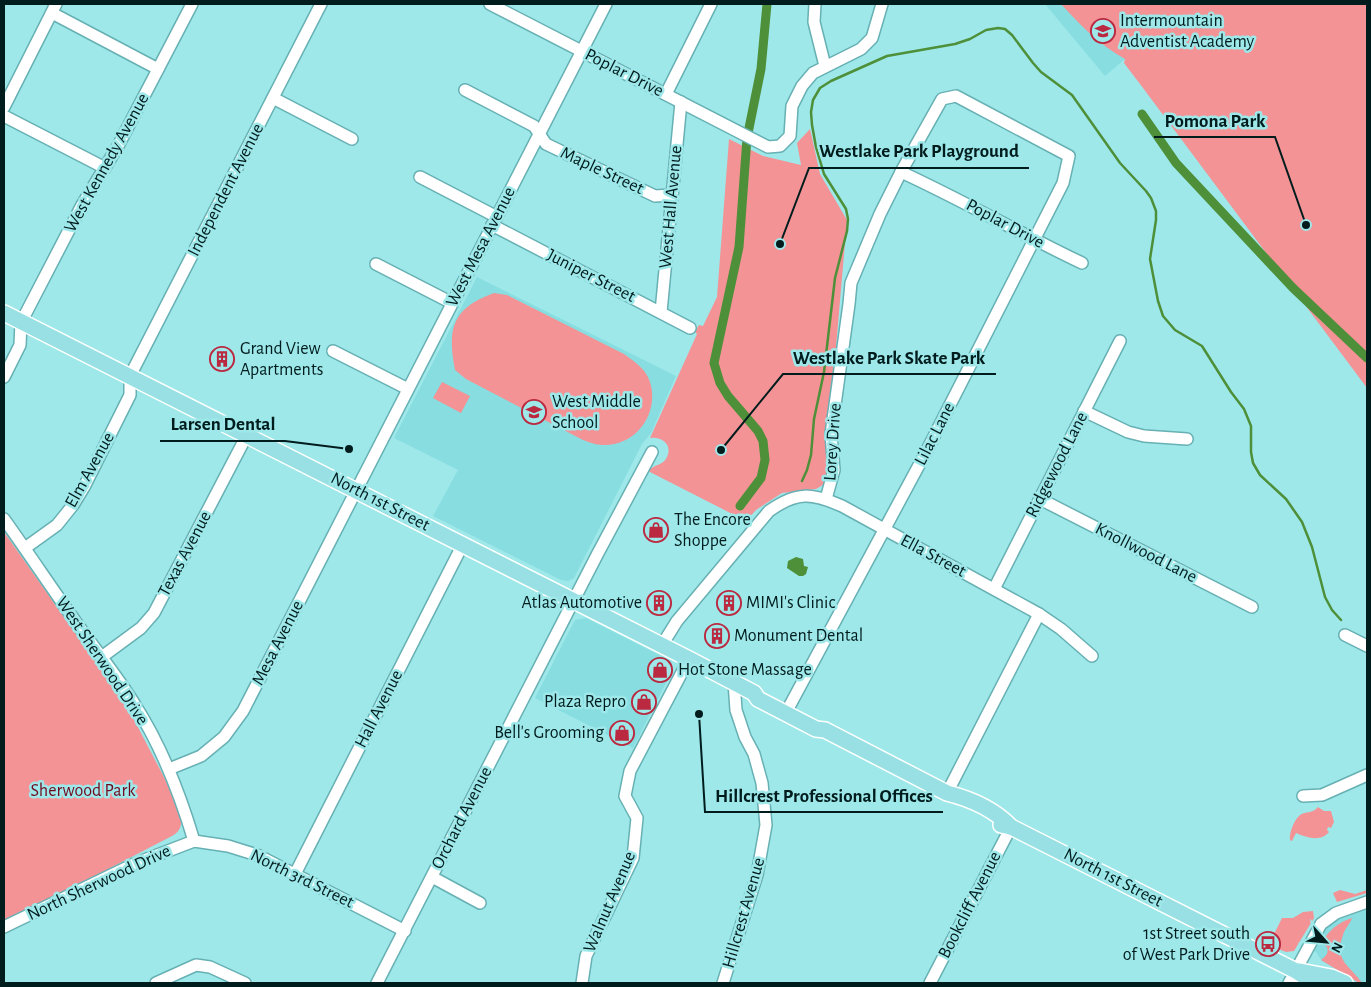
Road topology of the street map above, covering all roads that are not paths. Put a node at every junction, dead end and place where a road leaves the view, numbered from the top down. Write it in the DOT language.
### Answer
graph roads {
  1 [pos="192,4"];
  2 [pos="321,4"];
  3 [pos="490,4"];
  4 [pos="606,4"];
  5 [pos="710,4"];
  6 [pos="815,4"];
  7 [pos="882,4"];
  8 [pos="54,8"];
  9 [pos="582,51"];
  10 [pos="825,66"];
  11 [pos="158,69"];
  12 [pos="465,90"];
  13 [pos="666,94"];
  14 [pos="273,98"];
  15 [pos="681,102"];
  16 [pos="4,107"];
  17 [pos="4,116"];
  18 [pos="540,134"];
  19 [pos="352,140"];
  20 [pos="1069,156"];
  21 [pos="105,168"];
  22 [pos="901,172"];
  23 [pos="420,177"];
  24 [pos="672,196"];
  25 [pos="494,221"];
  26 [pos="1034,240"];
  27 [pos="1082,263"];
  28 [pos="376,264"];
  29 [pos="452,304"];
  30 [pos="661,312"];
  31 [pos="4,313"];
  32 [pos="21,322"];
  33 [pos="690,328"];
  34 [pos="1120,341"];
  35 [pos="332,351"];
  36 [pos="130,376"];
  37 [pos="4,377"];
  38 [pos="408,389"];
  39 [pos="1084,411"];
  40 [pos="247,435"];
  41 [pos="1187,439"];
  42 [pos="652,452"];
  43 [pos="356,490"];
  44 [pos="1040,499"];
  45 [pos="826,500"];
  46 [pos="4,519"];
  47 [pos="884,530"];
  48 [pos="463,544"];
  49 [pos="25,548"];
  50 [pos="994,589"];
  51 [pos="574,600"];
  52 [pos="1252,607"];
  53 [pos="1039,614"];
  54 [pos="1346,635"];
  55 [pos="662,645"];
  56 [pos="1367,646"];
  57 [pos="103,656"];
  58 [pos="1092,656"];
  59 [pos="689,659"];
  60 [pos="734,682"];
  61 [pos="754,693"];
  62 [pos="789,707"];
  63 [pos="825,730"];
  64 [pos="169,769"];
  65 [pos="1367,775"];
  66 [pos="947,793"];
  67 [pos="1303,796"];
  68 [pos="1011,827"];
  69 [pos="194,840"];
  70 [pos="295,874"];
  71 [pos="432,877"];
  72 [pos="1367,902"];
  73 [pos="480,903"];
  74 [pos="4,927"];
  75 [pos="405,930"];
  76 [pos="1293,977"];
  77 [pos="240,982"];
  78 [pos="156,983"];
  79 [pos="378,983"];
  80 [pos="582,983"];
  81 [pos="723,983"];
  82 [pos="930,983"];
  83 [pos="1314,983"];
  84 [pos="1345,983"];
  1 -- 11 [label="street, West Kennedy Avenue"];
  2 -- 14 [label="street, Independent Avenue"];
  3 -- 9 [label="street, Poplar Drive"];
  4 -- 9 [label="street, West Mesa Avenue"];
  5 -- 13 [label="street"];
  6 -- 10 [label="street"];
  7 -- 10 [label="street"];
  8 -- 11 [label="street"];
  8 -- 16 [label="street"];
  9 -- 13 [label="street, Poplar Drive"];
  9 -- 18 [label="street, West Mesa Avenue"];
  10 -- 15 [label="street, Poplar Drive"];
  11 -- 21 [label="street, West Kennedy Avenue"];
  12 -- 18 [label="street, Maple Street"];
  13 -- 15 [label="street, Poplar Drive"];
  14 -- 19 [label="street"];
  14 -- 36 [label="street, Independent Avenue"];
  15 -- 24 [label="street, West Hall Avenue"];
  17 -- 21 [label="street"];
  18 -- 24 [label="street, Maple Street"];
  18 -- 25 [label="street, West Mesa Avenue"];
  20 -- 22 [label="street, Lorey Drive"];
  20 -- 26 [label="street, Lilac Lane"];
  21 -- 32 [label="street, West Kennedy Avenue"];
  22 -- 26 [label="street, Poplar Drive"];
  22 -- 45 [label="street, Lorey Drive"];
  23 -- 25 [label="street, Juniper Street"];
  24 -- 30 [label="street, West Hall Avenue"];
  25 -- 29 [label="street, West Mesa Avenue"];
  25 -- 30 [label="street, Juniper Street"];
  26 -- 27 [label="street, Poplar Drive"];
  26 -- 47 [label="street, Lilac Lane"];
  28 -- 29 [label="street"];
  29 -- 38 [label="street, West Mesa Avenue"];
  30 -- 33 [label="street, Juniper Street"];
  31 -- 32 [label="main road, North 1st Street"];
  32 -- 36 [label="main road, North 1st Street"];
  32 -- 37 [label="street"];
  34 -- 39 [label="street, Ridgewood Lane"];
  35 -- 38 [label="street"];
  36 -- 40 [label="main road, North 1st Street"];
  36 -- 49 [label="street, Elm Avenue"];
  38 -- 43 [label="street, West Mesa Avenue"];
  39 -- 41 [label="street"];
  39 -- 44 [label="street, Ridgewood Lane"];
  40 -- 43 [label="main road, North 1st Street"];
  40 -- 57 [label="street, Texas Avenue"];
  42 -- 51 [label="street, Orchard Avenue"];
  43 -- 48 [label="main road, North 1st Street"];
  43 -- 64 [label="street, Mesa Avenue"];
  44 -- 50 [label="street, Ridgewood Lane"];
  44 -- 52 [label="street, Knollwood Lane"];
  45 -- 47 [label="street, Ella Street"];
  45 -- 55 [label="street, Lorey Drive"];
  46 -- 49 [label="street, West Sherwood Drive"];
  47 -- 50 [label="street, Ella Street"];
  47 -- 62 [label="street, Lilac Lane"];
  48 -- 51 [label="main road, North 1st Street"];
  48 -- 70 [label="street, Hall Avenue"];
  49 -- 57 [label="street, West Sherwood Drive"];
  50 -- 53 [label="street, Ella Street"];
  51 -- 55 [label="main road, North 1st Street"];
  51 -- 71 [label="street, Orchard Avenue"];
  53 -- 58 [label="street, Ella Street"];
  53 -- 66 [label="street"];
  54 -- 56 [label="street"];
  55 -- 59 [label="main road, North 1st Street"];
  57 -- 64 [label="street, West Sherwood Drive"];
  59 -- 60 [label="main road, North 1st Street"];
  59 -- 80 [label="street, Walnut Avenue"];
  60 -- 61 [label="main road, North 1st Street"];
  60 -- 81 [label="street, Hillcrest Avenue"];
  61 -- 62 [label="main road, North 1st Street"];
  61 -- 63 [label="main road, North 1st Street"];
  62 -- 63 [label="main road, North 1st Street"];
  63 -- 66 [label="main road, North 1st Street"];
  64 -- 69 [label="street, West Sherwood Drive"];
  65 -- 67 [label="street"];
  66 -- 68 [label="main road, North 1st Street"];
  68 -- 76 [label="main road, North 1st Street"];
  68 -- 82 [label="street, Bookcliff Avenue"];
  69 -- 70 [label="street, North 3rd Street"];
  69 -- 74 [label="street, North Sherwood Drive"];
  70 -- 75 [label="street, North 3rd Street"];
  71 -- 73 [label="street"];
  71 -- 75 [label="street, Orchard Avenue"];
  72 -- 76 [label="street"];
  75 -- 79 [label="street, Orchard Avenue"];
  76 -- 83 [label="main road, North 1st Street"];
  76 -- 84 [label="main road, North 1st Street"];
  77 -- 78 [label="street"];
}
